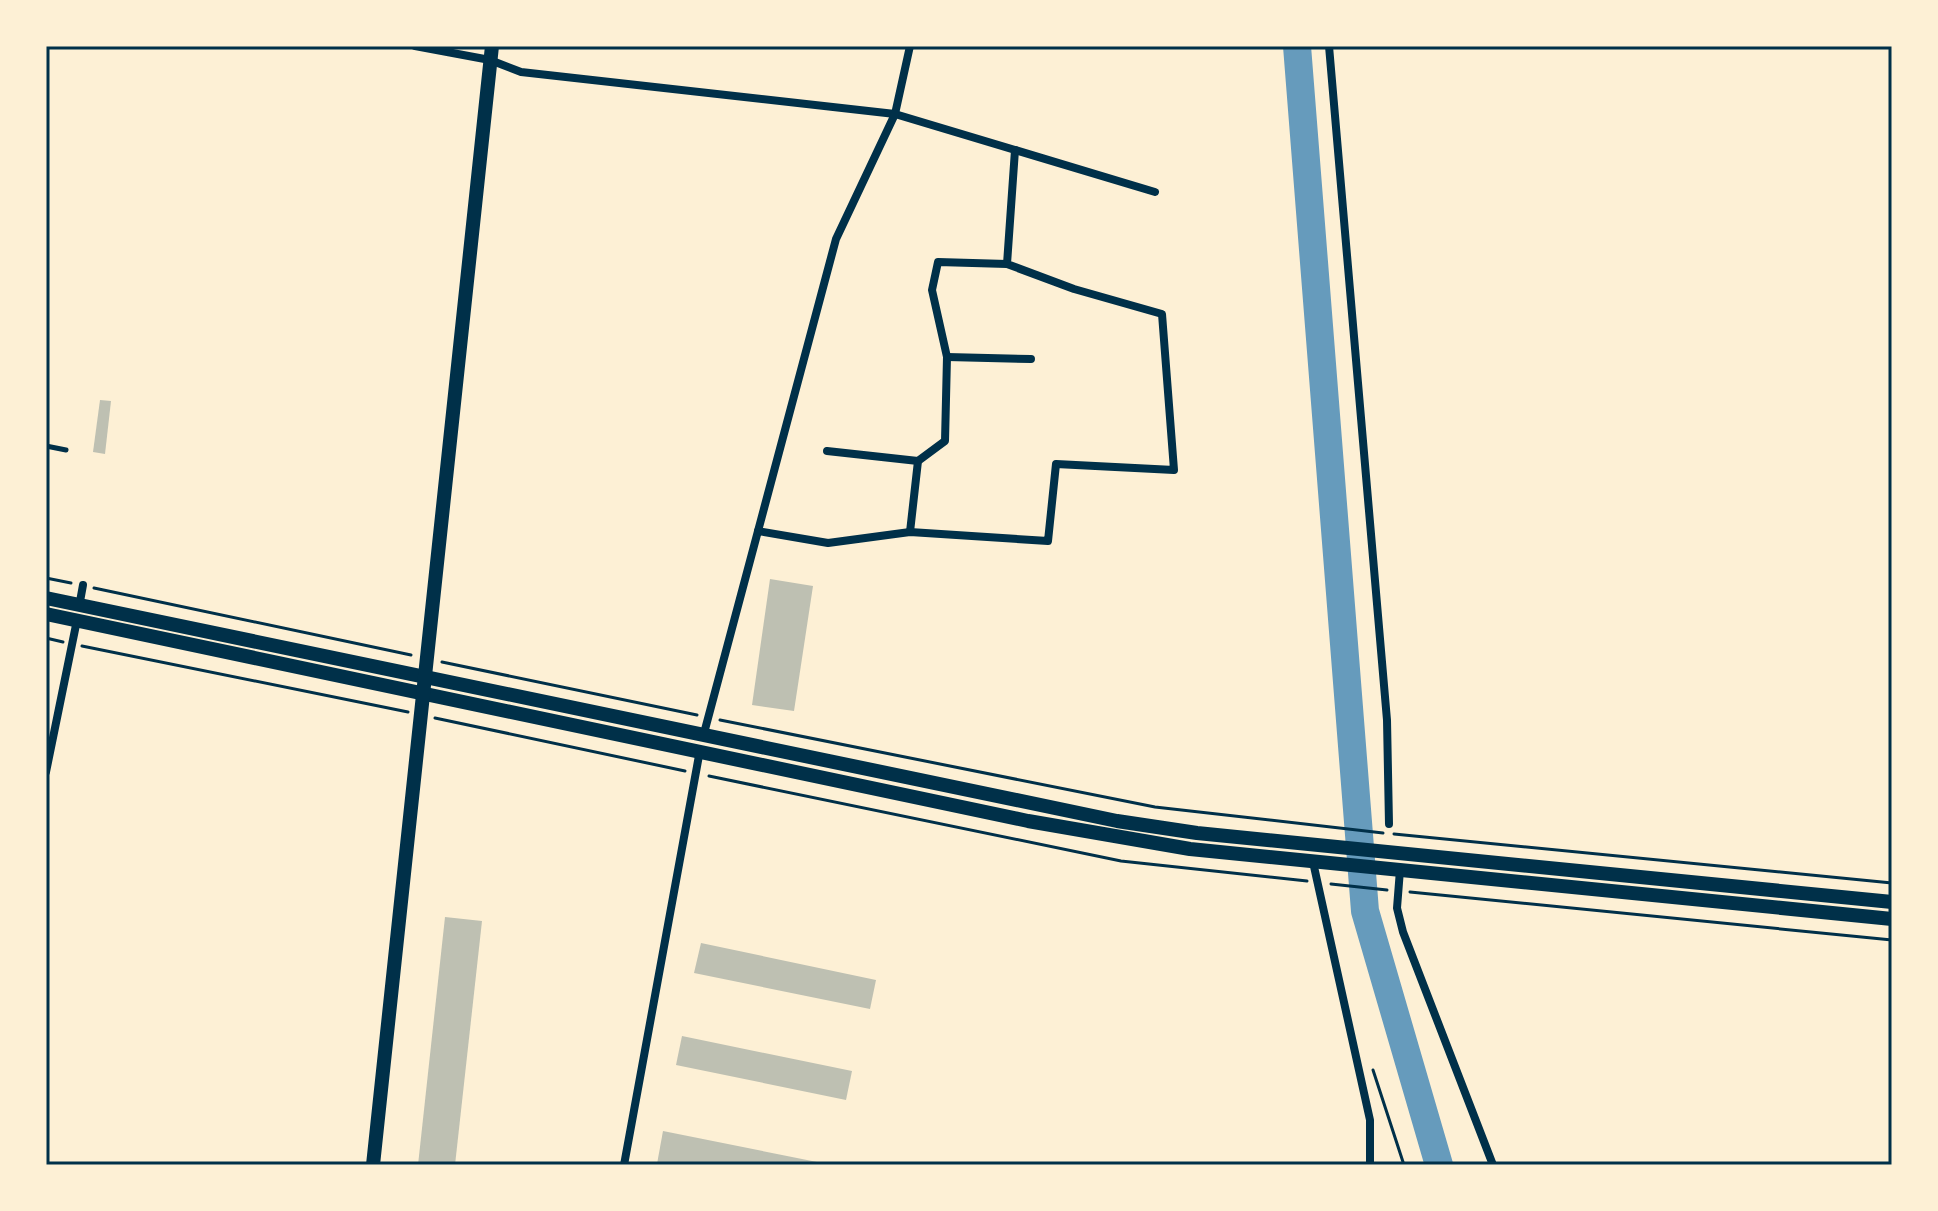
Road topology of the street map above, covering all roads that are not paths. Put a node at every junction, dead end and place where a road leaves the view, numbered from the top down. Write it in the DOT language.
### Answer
graph roads {
  1 [pos="415,46"];
  2 [pos="910,46"];
  3 [pos="1329,46"];
  4 [pos="491,53"];
  5 [pos="895,114"];
  6 [pos="1015,150"];
  7 [pos="1155,192"];
  8 [pos="1007,264"];
  9 [pos="947,357"];
  10 [pos="1031,359"];
  11 [pos="46,446"];
  12 [pos="66,450"];
  13 [pos="827,451"];
  14 [pos="918,461"];
  15 [pos="758,531"];
  16 [pos="910,532"];
  17 [pos="83,585"];
  18 [pos="46,598"];
  19 [pos="78,613"];
  20 [pos="46,614"];
  21 [pos="423,677"];
  22 [pos="422,693"];
  23 [pos="701,744"];
  24 [pos="46,772"];
  25 [pos="1388,829"];
  26 [pos="1313,862"];
  27 [pos="1392,870"];
  28 [pos="1892,902"];
  29 [pos="1892,919"];
  30 [pos="373,1165"];
  31 [pos="624,1165"];
  32 [pos="1370,1165"];
  33 [pos="1493,1165"];
  1 -- 4 [label="street"];
  2 -- 5 [label="street"];
  3 -- 25 [label="street"];
  4 -- 5 [label="street"];
  4 -- 21 [label="main road"];
  5 -- 6 [label="street"];
  5 -- 15 [label="street"];
  6 -- 7 [label="street"];
  6 -- 8 [label="street"];
  8 -- 9 [label="street"];
  8 -- 16 [label="street"];
  9 -- 10 [label="street"];
  9 -- 14 [label="street"];
  11 -- 12 [label="lane"];
  13 -- 14 [label="street"];
  14 -- 16 [label="street"];
  15 -- 16 [label="street"];
  15 -- 23 [label="street"];
  17 -- 19 [label="street"];
  18 -- 19 [label="main road"];
  19 -- 20 [label="main road"];
  19 -- 21 [label="main road"];
  19 -- 22 [label="main road"];
  19 -- 24 [label="street"];
  21 -- 22 [label="main road"];
  21 -- 23 [label="main road"];
  22 -- 23 [label="main road"];
  22 -- 30 [label="main road"];
  23 -- 26 [label="main road"];
  23 -- 28 [label="main road"];
  23 -- 31 [label="street"];
  26 -- 27 [label="main road"];
  26 -- 32 [label="street"];
  27 -- 29 [label="main road"];
  27 -- 33 [label="street"];
}
